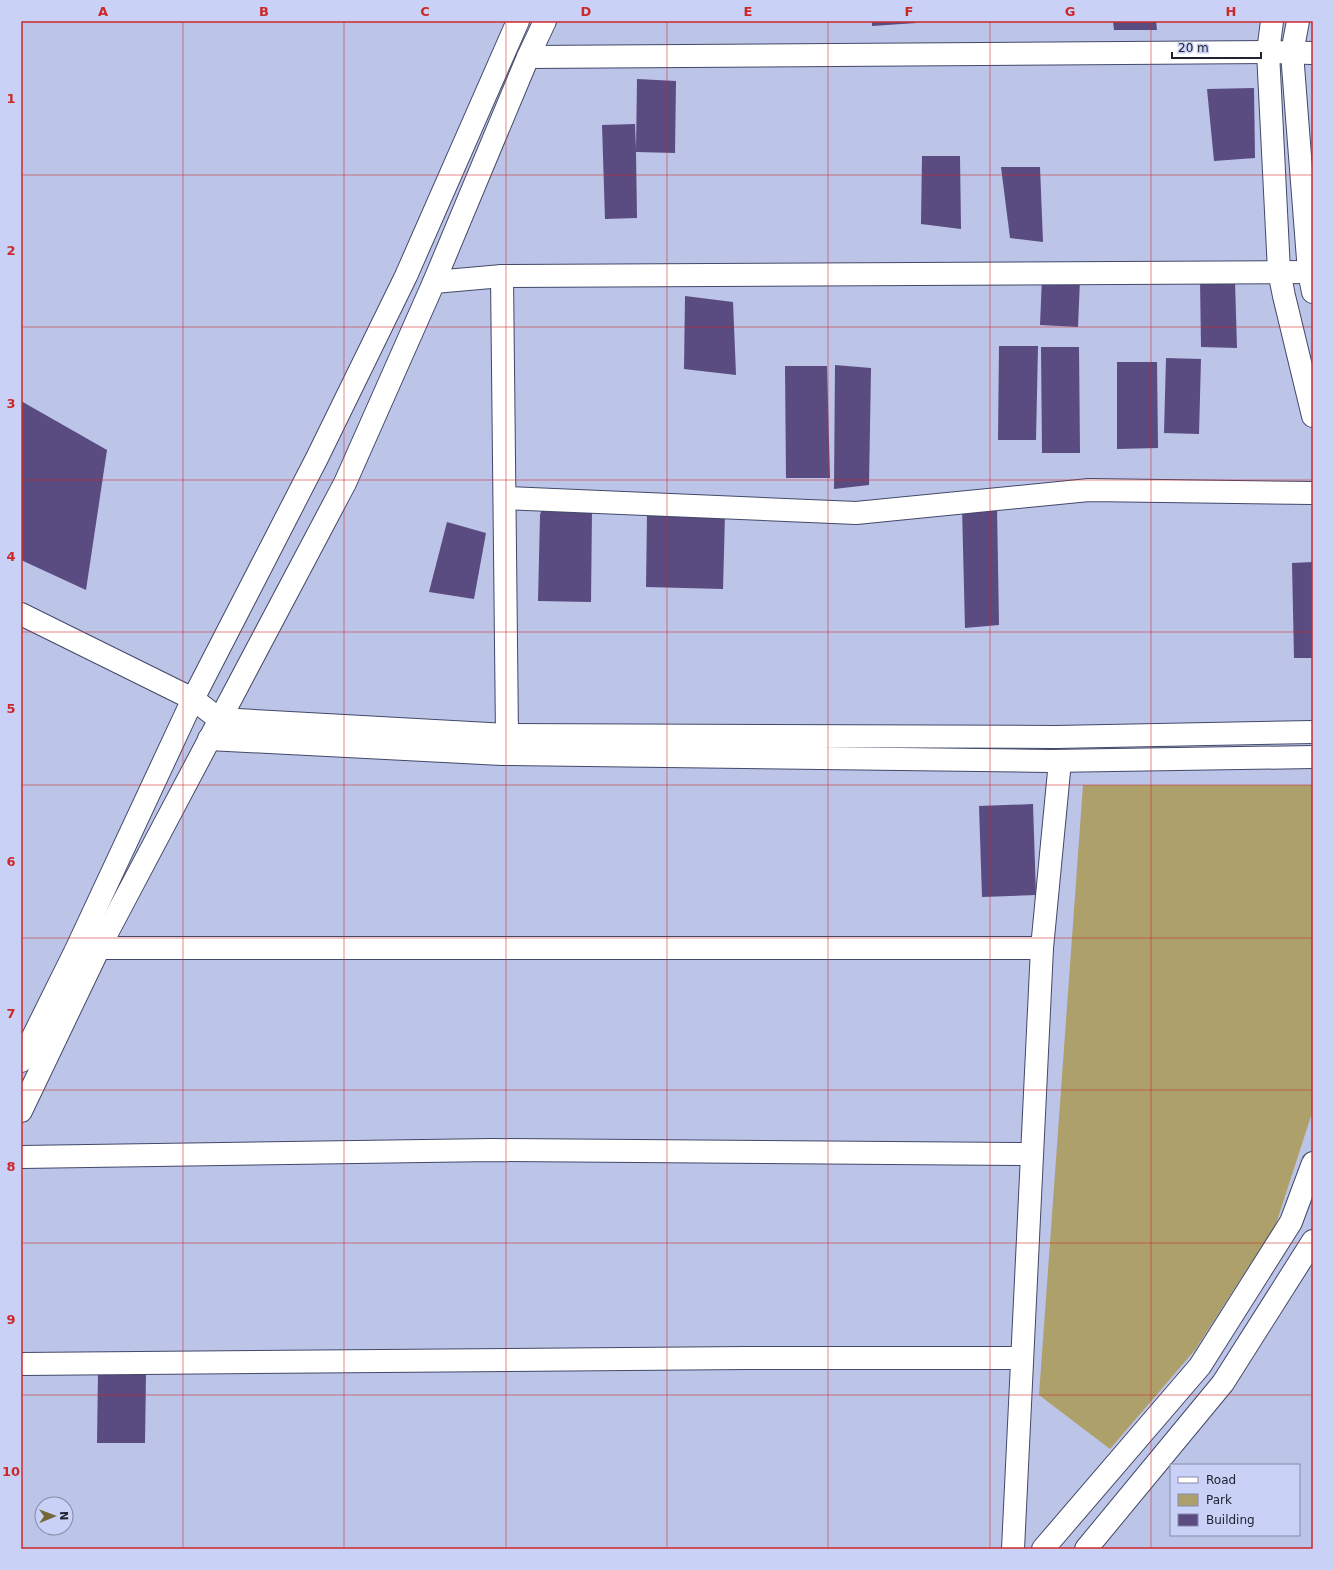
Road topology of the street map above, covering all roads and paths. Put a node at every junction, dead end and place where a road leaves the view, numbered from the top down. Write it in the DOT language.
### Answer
graph roads {
  1 [pos="518,21"];
  2 [pos="545,21"];
  3 [pos="1272,21"];
  4 [pos="1298,21"];
  5 [pos="1268,52"];
  6 [pos="1302,53"];
  7 [pos="528,57"];
  8 [pos="1270,75"];
  9 [pos="1303,75"];
  10 [pos="1279,271"];
  11 [pos="502,276"];
  12 [pos="1312,278"];
  13 [pos="434,282"];
  14 [pos="1284,296"];
  15 [pos="1313,296"];
  16 [pos="1313,416"];
  17 [pos="1313,493"];
  18 [pos="505,498"];
  19 [pos="21,614"];
  20 [pos="194,699"];
  21 [pos="219,719"];
  22 [pos="1313,732"];
  23 [pos="507,735"];
  24 [pos="209,739"];
  25 [pos="1313,757"];
  26 [pos="1060,761"];
  27 [pos="99,948"];
  28 [pos="1042,948"];
  29 [pos="21,1061"];
  30 [pos="21,1111"];
  31 [pos="1032,1154"];
  32 [pos="21,1157"];
  33 [pos="1313,1163"];
  34 [pos="1313,1241"];
  35 [pos="1022,1358"];
  36 [pos="21,1364"];
  37 [pos="1013,1549"];
  38 [pos="1043,1549"];
  39 [pos="1086,1549"];
  1 -- 20 [label="street"];
  2 -- 7 [label="street"];
  3 -- 5 [label="street"];
  4 -- 6 [label="street"];
  5 -- 6 [label="street"];
  5 -- 7 [label="street"];
  5 -- 8 [label="street"];
  6 -- 9 [label="street"];
  7 -- 13 [label="street"];
  8 -- 9 [label="street"];
  8 -- 10 [label="street"];
  9 -- 12 [label="street"];
  10 -- 11 [label="street"];
  10 -- 12 [label="street"];
  10 -- 14 [label="street"];
  11 -- 13 [label="street"];
  11 -- 18 [label="street"];
  13 -- 21 [label="street"];
  14 -- 15 [label="street"];
  14 -- 16 [label="street"];
  17 -- 18 [label="street"];
  18 -- 23 [label="street"];
  19 -- 20 [label="street"];
  20 -- 21 [label="street"];
  20 -- 29 [label="street"];
  21 -- 23 [label="street"];
  21 -- 24 [label="street"];
  22 -- 23 [label="street"];
  24 -- 26 [label="street"];
  24 -- 27 [label="street"];
  25 -- 26 [label="street"];
  26 -- 28 [label="street"];
  27 -- 28 [label="street"];
  27 -- 30 [label="street"];
  28 -- 31 [label="street"];
  31 -- 32 [label="street"];
  31 -- 35 [label="street"];
  33 -- 38 [label="street"];
  34 -- 39 [label="street"];
  35 -- 36 [label="street"];
  35 -- 37 [label="street"];
}
